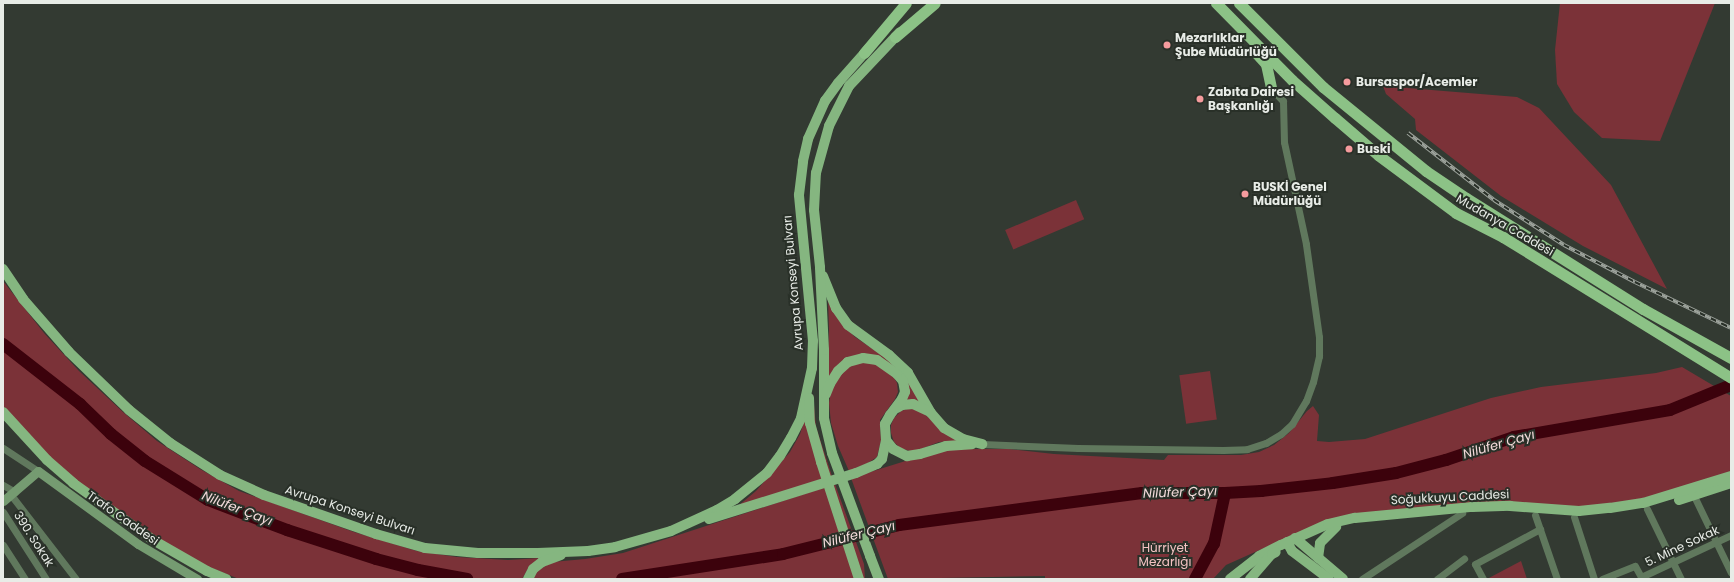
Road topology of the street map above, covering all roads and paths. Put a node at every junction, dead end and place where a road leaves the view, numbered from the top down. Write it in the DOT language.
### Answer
graph roads {
  1 [pos="906,3"];
  2 [pos="911,3"];
  3 [pos="928,3"];
  4 [pos="935,3"];
  5 [pos="1212,3"];
  6 [pos="1216,3"];
  7 [pos="1239,3"];
  8 [pos="1248,3"];
  9 [pos="1230,18"];
  10 [pos="1254,19"];
  11 [pos="895,37"];
  12 [pos="864,53"];
  13 [pos="1271,88"];
  14 [pos="820,267"];
  15 [pos="3,269"];
  16 [pos="1685,353"];
  17 [pos="1731,358"];
  18 [pos="1731,378"];
  19 [pos="1731,383"];
  20 [pos="809,384"];
  21 [pos="824,402"];
  22 [pos="3,412"];
  23 [pos="931,413"];
  24 [pos="891,414"];
  25 [pos="886,440"];
  26 [pos="982,444"];
  27 [pos="3,448"];
  28 [pos="38,471"];
  29 [pos="1731,476"];
  30 [pos="1731,483"];
  31 [pos="3,484"];
  32 [pos="13,494"];
  33 [pos="1694,496"];
  34 [pos="3,501"];
  35 [pos="1647,508"];
  36 [pos="3,512"];
  37 [pos="1462,513"];
  38 [pos="1535,514"];
  39 [pos="1574,517"];
  40 [pos="1336,527"];
  41 [pos="1540,529"];
  42 [pos="671,531"];
  43 [pos="1731,535"];
  44 [pos="1292,542"];
  45 [pos="1716,542"];
  46 [pos="3,545"];
  47 [pos="568,552"];
  48 [pos="870,556"];
  49 [pos="1318,558"];
  50 [pos="1464,559"];
  51 [pos="1674,563"];
  52 [pos="1731,573"];
  53 [pos="25,579"];
  54 [pos="46,579"];
  55 [pos="76,579"];
  56 [pos="197,579"];
  57 [pos="226,579"];
  58 [pos="528,579"];
  59 [pos="859,579"];
  60 [pos="873,579"];
  61 [pos="879,579"];
  62 [pos="1230,579"];
  63 [pos="1250,579"];
  64 [pos="1329,579"];
  65 [pos="1343,579"];
  66 [pos="1362,579"];
  67 [pos="1437,579"];
  68 [pos="1483,579"];
  69 [pos="1556,579"];
  70 [pos="1594,579"];
  71 [pos="1602,579"];
  72 [pos="1681,579"];
  1 -- 12 [label="highway"];
  2 -- 12 [label="main road, Avrupa Konseyi Bulvarı"];
  3 -- 11 [label="main road, Avrupa Konseyi Bulvarı"];
  4 -- 11 [label="highway"];
  5 -- 9 [label="highway"];
  6 -- 9 [label="highway, Mudanya Caddesi"];
  7 -- 10 [label="highway, Mudanya Caddesi"];
  8 -- 10 [label="highway"];
  9 -- 13 [label="highway"];
  9 -- 16 [label="highway, Mudanya Caddesi"];
  10 -- 17 [label="highway, Mudanya Caddesi"];
  11 -- 14 [label="main road, Avrupa Konseyi Bulvarı"];
  12 -- 20 [label="main road, Avrupa Konseyi Bulvarı"];
  13 -- 26 [label="street"];
  14 -- 21 [label="main road, Avrupa Konseyi Bulvarı"];
  14 -- 23 [label="main road"];
  15 -- 47 [label="main road, Avrupa Konseyi Bulvarı"];
  16 -- 18 [label="highway, Mudanya Caddesi"];
  16 -- 19 [label="highway"];
  20 -- 42 [label="main road, Avrupa Konseyi Bulvarı"];
  20 -- 59 [label="main road, bridge"];
  21 -- 24 [label="main road"];
  21 -- 48 [label="main road, Avrupa Konseyi Bulvarı, bridge"];
  22 -- 57 [label="main road"];
  23 -- 24 [label="main road"];
  23 -- 26 [label="main road"];
  24 -- 25 [label="main road"];
  25 -- 26 [label="main road"];
  25 -- 42 [label="main road"];
  27 -- 28 [label="street"];
  28 -- 32 [label="main road"];
  28 -- 56 [label="main road, Trafo Caddesi"];
  29 -- 44 [label="main road, Soğukkuyu Caddesi"];
  30 -- 33 [label="main road, Soğukkuyu Caddesi"];
  31 -- 32 [label="street"];
  32 -- 34 [label="main road"];
  32 -- 55 [label="street"];
  33 -- 35 [label="main road, Soğukkuyu Caddesi"];
  33 -- 45 [label="street"];
  35 -- 39 [label="main road, Soğukkuyu Caddesi"];
  35 -- 51 [label="street"];
  36 -- 54 [label="street, 390. Sokak"];
  37 -- 38 [label="main road, Soğukkuyu Caddesi"];
  37 -- 40 [label="main road, Soğukkuyu Caddesi"];
  37 -- 66 [label="street"];
  38 -- 39 [label="main road, Soğukkuyu Caddesi"];
  38 -- 41 [label="street"];
  39 -- 70 [label="street"];
  40 -- 44 [label="main road, Soğukkuyu Caddesi"];
  40 -- 49 [label="main road"];
  41 -- 68 [label="street"];
  41 -- 69 [label="street"];
  42 -- 47 [label="main road, Avrupa Konseyi Bulvarı"];
  43 -- 45 [label="street, 5. Mine Sokak"];
  44 -- 49 [label="main road"];
  44 -- 62 [label="main road, Soğukkuyu Caddesi"];
  44 -- 63 [label="main road, Soğukkuyu Caddesi"];
  44 -- 64 [label="main road"];
  45 -- 51 [label="street, 5. Mine Sokak"];
  45 -- 52 [label="street"];
  46 -- 53 [label="street"];
  47 -- 58 [label="main road"];
  48 -- 60 [label="main road, Avrupa Konseyi Bulvarı"];
  48 -- 61 [label="main road"];
  49 -- 65 [label="main road"];
  50 -- 67 [label="street"];
  51 -- 71 [label="street, 5. Mine Sokak"];
  51 -- 72 [label="street"];
}
